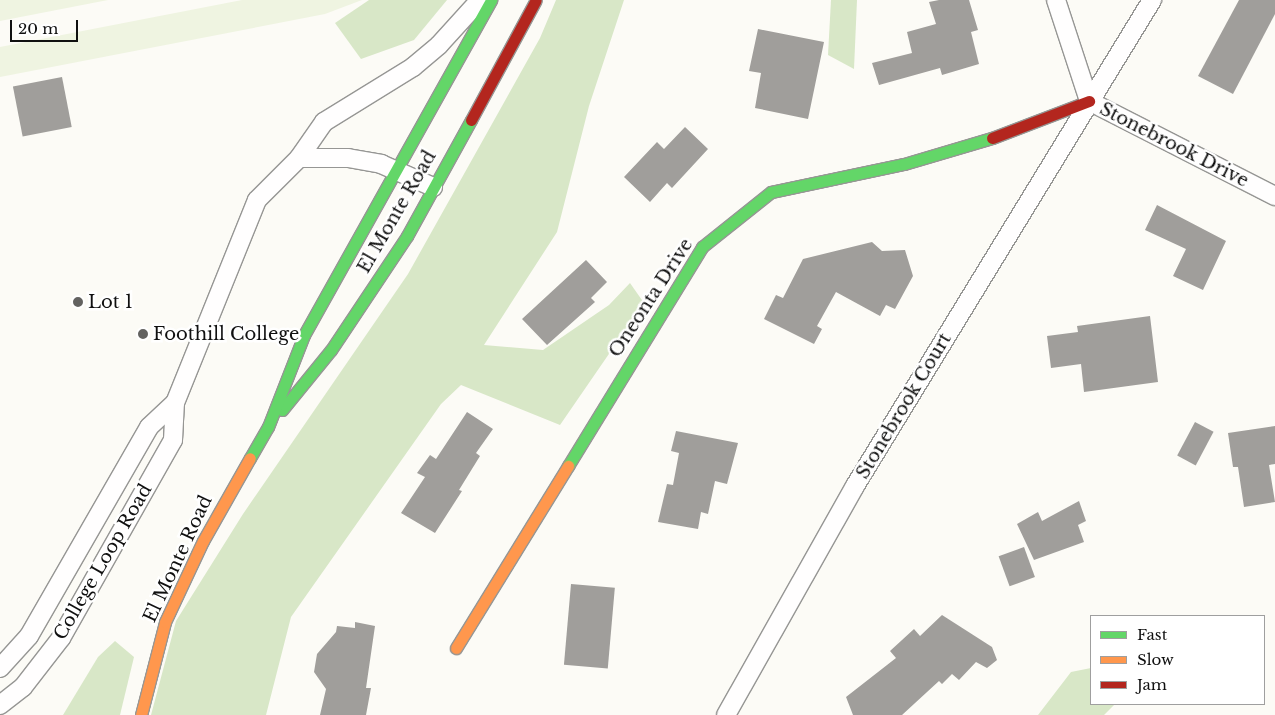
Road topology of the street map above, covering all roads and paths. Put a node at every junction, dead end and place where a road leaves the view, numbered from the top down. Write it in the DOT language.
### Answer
graph roads {
  1 [pos="480,0"];
  2 [pos="491,0"];
  3 [pos="536,0"];
  4 [pos="1056,0"];
  5 [pos="1152,0"];
  6 [pos="1089,101"];
  7 [pos="299,158"];
  8 [pos="396,168"];
  9 [pos="433,187"];
  10 [pos="1275,196"];
  11 [pos="175,403"];
  12 [pos="268,427"];
  13 [pos="456,648"];
  14 [pos="0,668"];
  15 [pos="0,705"];
  16 [pos="141,715"];
  17 [pos="726,715"];
  1 -- 7 [label="street, College Loop Road"];
  2 -- 8 [label="street, El Monte Road"];
  3 -- 9 [label="street, El Monte Road"];
  4 -- 6 [label="street, Stonebrook Drive"];
  5 -- 6 [label="street, Stonebrook Court"];
  6 -- 10 [label="street, Stonebrook Drive"];
  6 -- 13 [label="street, Oneonta Drive"];
  6 -- 17 [label="street, Stonebrook Court"];
  7 -- 8 [label="street"];
  7 -- 11 [label="street, College Loop Road"];
  8 -- 9 [label="street"];
  8 -- 12 [label="street, El Monte Road"];
  9 -- 12 [label="street, El Monte Road"];
  11 -- 14 [label="street, College Loop Road"];
  11 -- 15 [label="street, College Loop Road"];
  12 -- 16 [label="street, El Monte Road"];
}
